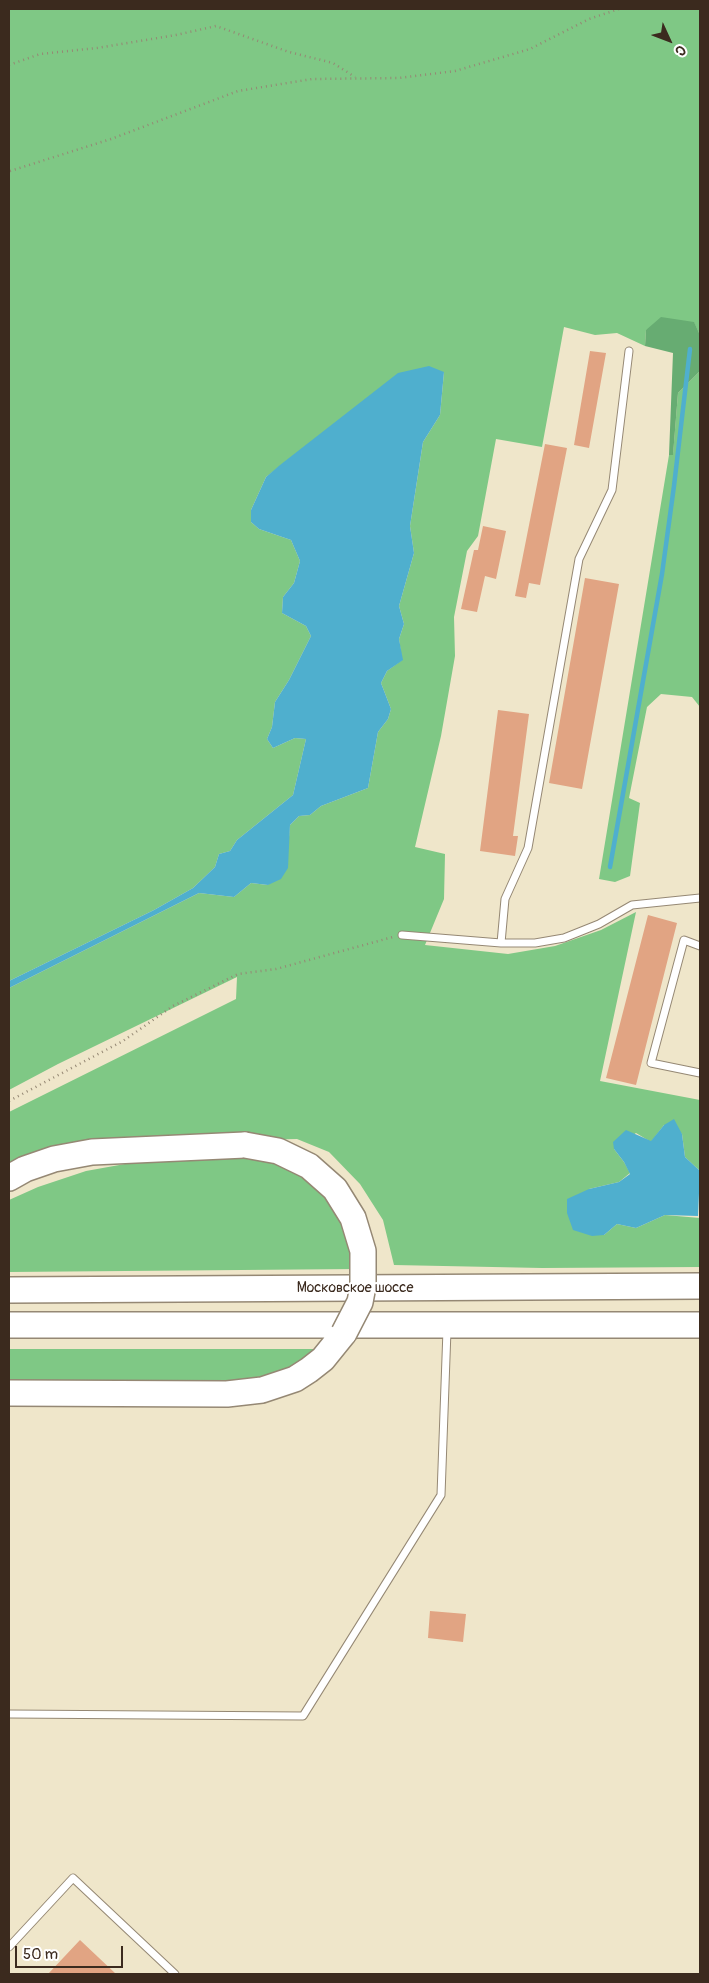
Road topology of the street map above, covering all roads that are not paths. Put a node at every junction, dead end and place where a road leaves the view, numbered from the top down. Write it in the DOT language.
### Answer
graph roads {
  1 [pos="630,350"];
  2 [pos="700,898"];
  3 [pos="402,935"];
  4 [pos="501,943"];
  5 [pos="700,946"];
  6 [pos="700,1072"];
  7 [pos="9,1178"];
  8 [pos="700,1286"];
  9 [pos="9,1290"];
  10 [pos="9,1325"];
  11 [pos="447,1325"];
  12 [pos="700,1325"];
  13 [pos="9,1393"];
  14 [pos="9,1714"];
  15 [pos="9,1947"];
  16 [pos="175,1974"];
  1 -- 4 [label="lane"];
  2 -- 4 [label="lane"];
  3 -- 4 [label="lane"];
  5 -- 6 [label="lane"];
  7 -- 13 [label="highway, bridge"];
  8 -- 9 [label="highway, Московское шоссе"];
  10 -- 11 [label="highway"];
  11 -- 12 [label="highway"];
  11 -- 14 [label="lane"];
  15 -- 16 [label="lane"];
}
